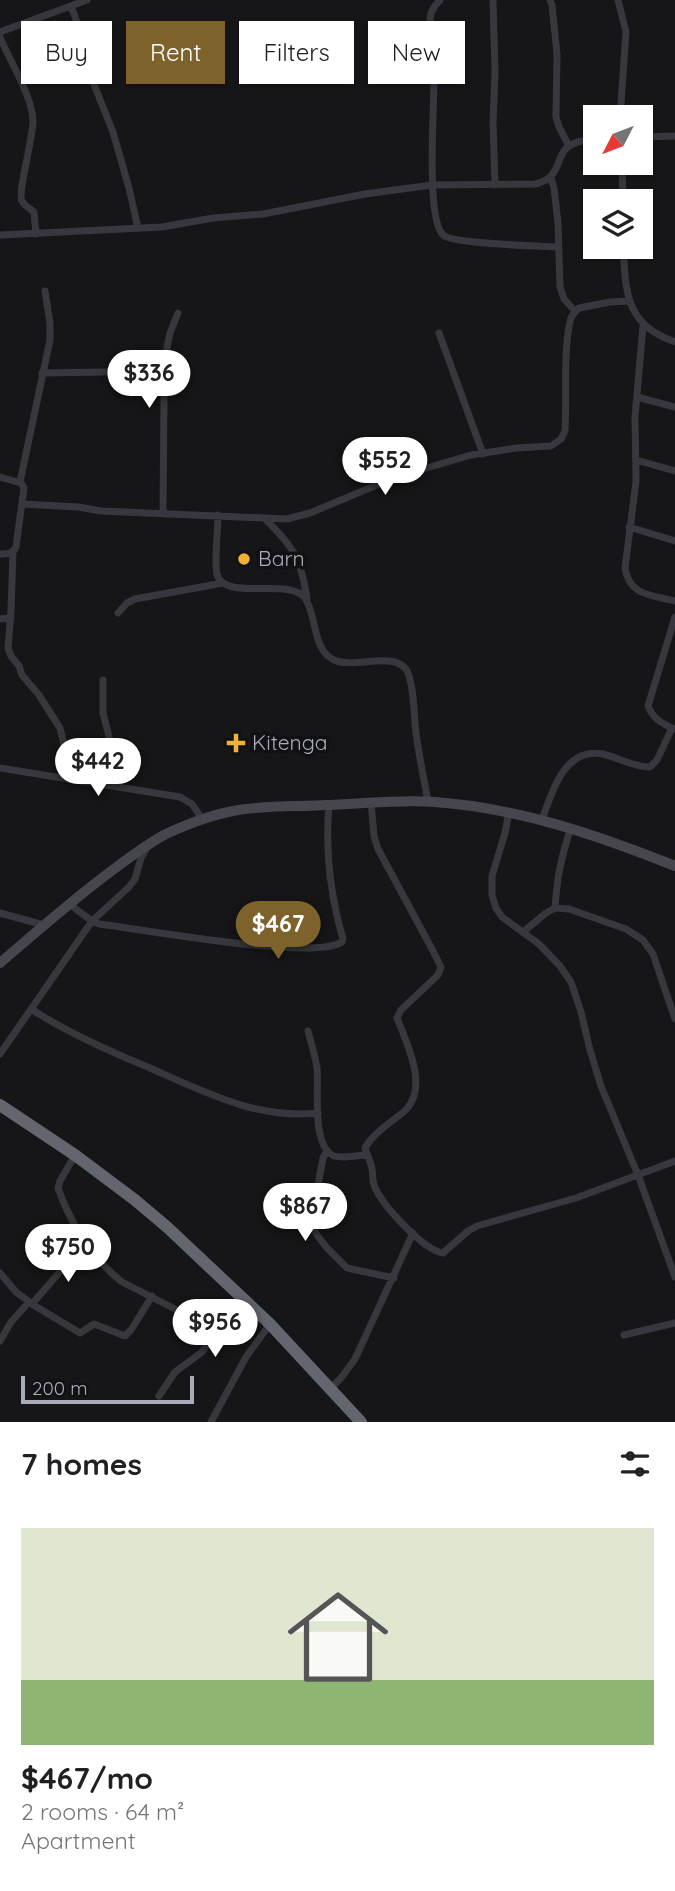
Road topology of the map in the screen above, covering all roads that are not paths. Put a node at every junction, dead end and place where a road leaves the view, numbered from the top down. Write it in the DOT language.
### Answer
graph roads {
  1 [pos="88,0"];
  2 [pos="440,0"];
  3 [pos="493,0"];
  4 [pos="550,0"];
  5 [pos="618,0"];
  6 [pos="71,6"];
  7 [pos="0,32"];
  8 [pos="0,37"];
  9 [pos="621,105"];
  10 [pos="675,136"];
  11 [pos="653,137"];
  12 [pos="583,141"];
  13 [pos="569,146"];
  14 [pos="551,178"];
  15 [pos="432,185"];
  16 [pos="495,185"];
  17 [pos="138,228"];
  18 [pos="36,234"];
  19 [pos="0,235"];
  20 [pos="558,247"];
  21 [pos="624,259"];
  22 [pos="45,291"];
  23 [pos="630,301"];
  24 [pos="575,311"];
  25 [pos="178,313"];
  26 [pos="643,326"];
  27 [pos="439,333"];
  28 [pos="675,342"];
  29 [pos="165,371"];
  30 [pos="42,373"];
  31 [pos="637,397"];
  32 [pos="675,407"];
  33 [pos="483,454"];
  34 [pos="636,460"];
  35 [pos="675,471"];
  36 [pos="0,477"];
  37 [pos="20,482"];
  38 [pos="22,504"];
  39 [pos="163,514"];
  40 [pos="218,515"];
  41 [pos="264,519"];
  42 [pos="629,527"];
  43 [pos="675,541"];
  44 [pos="13,552"];
  45 [pos="0,554"];
  46 [pos="223,583"];
  47 [pos="675,601"];
  48 [pos="307,603"];
  49 [pos="118,613"];
  50 [pos="675,617"];
  51 [pos="11,618"];
  52 [pos="0,619"];
  53 [pos="103,680"];
  54 [pos="673,729"];
  55 [pos="0,768"];
  56 [pos="69,778"];
  57 [pos="120,787"];
  58 [pos="370,802"];
  59 [pos="428,802"];
  60 [pos="329,805"];
  61 [pos="509,812"];
  62 [pos="202,819"];
  63 [pos="542,820"];
  64 [pos="571,828"];
  65 [pos="148,845"];
  66 [pos="675,866"];
  67 [pos="69,904"];
  68 [pos="555,908"];
  69 [pos="0,913"];
  70 [pos="92,921"];
  71 [pos="44,925"];
  72 [pos="523,932"];
  73 [pos="0,963"];
  74 [pos="31,1009"];
  75 [pos="675,1019"];
  76 [pos="307,1031"];
  77 [pos="0,1054"];
  78 [pos="0,1105"];
  79 [pos="318,1113"];
  80 [pos="327,1151"];
  81 [pos="366,1154"];
  82 [pos="75,1155"];
  83 [pos="675,1161"];
  84 [pos="638,1175"];
  85 [pos="413,1233"];
  86 [pos="88,1246"];
  87 [pos="0,1273"];
  88 [pos="675,1277"];
  89 [pos="394,1278"];
  90 [pos="152,1296"];
  91 [pos="243,1299"];
  92 [pos="30,1303"];
  93 [pos="675,1323"];
  94 [pos="270,1324"];
  95 [pos="218,1331"];
  96 [pos="624,1335"];
  97 [pos="0,1341"];
  98 [pos="331,1388"];
  99 [pos="159,1396"];
  100 [pos="211,1422"];
  101 [pos="361,1422"];
  1 -- 6 [label="street"];
  2 -- 15 [label="street"];
  3 -- 16 [label="street"];
  4 -- 13 [label="street"];
  5 -- 9 [label="street"];
  6 -- 7 [label="street"];
  6 -- 17 [label="street"];
  8 -- 18 [label="street"];
  10 -- 11 [label="street"];
  12 -- 13 [label="street"];
  13 -- 14 [label="street"];
  14 -- 16 [label="street"];
  14 -- 20 [label="street"];
  15 -- 16 [label="street"];
  15 -- 17 [label="street"];
  15 -- 20 [label="street"];
  17 -- 18 [label="street"];
  18 -- 19 [label="street"];
  20 -- 24 [label="street"];
  21 -- 23 [label="street"];
  22 -- 30 [label="street"];
  23 -- 24 [label="street"];
  23 -- 26 [label="street"];
  24 -- 33 [label="street"];
  25 -- 29 [label="street"];
  26 -- 28 [label="street"];
  26 -- 31 [label="street"];
  27 -- 33 [label="street"];
  29 -- 30 [label="street"];
  29 -- 39 [label="street"];
  30 -- 37 [label="street"];
  31 -- 32 [label="street"];
  31 -- 34 [label="street"];
  33 -- 41 [label="street"];
  34 -- 35 [label="street"];
  34 -- 42 [label="street"];
  36 -- 37 [label="street"];
  37 -- 38 [label="street"];
  38 -- 39 [label="street"];
  38 -- 44 [label="street"];
  39 -- 40 [label="street"];
  40 -- 41 [label="street"];
  40 -- 46 [label="street"];
  41 -- 48 [label="street"];
  42 -- 43 [label="street"];
  42 -- 47 [label="street"];
  44 -- 45 [label="street"];
  44 -- 51 [label="street"];
  46 -- 48 [label="street"];
  46 -- 49 [label="street"];
  48 -- 59 [label="street"];
  50 -- 54 [label="street"];
  51 -- 52 [label="street"];
  51 -- 56 [label="street"];
  53 -- 57 [label="street"];
  54 -- 63 [label="street"];
  55 -- 56 [label="street"];
  56 -- 57 [label="street"];
  57 -- 62 [label="street"];
  58 -- 59 [label="main road"];
  58 -- 60 [label="main road"];
  58 -- 81 [label="street"];
  59 -- 61 [label="main road"];
  60 -- 62 [label="main road"];
  60 -- 70 [label="street"];
  61 -- 63 [label="main road"];
  61 -- 72 [label="street"];
  62 -- 65 [label="main road"];
  63 -- 64 [label="main road"];
  64 -- 66 [label="main road"];
  64 -- 68 [label="street"];
  65 -- 67 [label="main road"];
  65 -- 70 [label="street"];
  67 -- 70 [label="street"];
  67 -- 71 [label="main road"];
  68 -- 72 [label="street"];
  68 -- 75 [label="street"];
  69 -- 71 [label="street"];
  70 -- 74 [label="street"];
  71 -- 73 [label="main road"];
  72 -- 84 [label="street"];
  74 -- 77 [label="street"];
  74 -- 79 [label="street"];
  76 -- 79 [label="street"];
  78 -- 82 [label="highway"];
  79 -- 80 [label="street"];
  80 -- 81 [label="street"];
  80 -- 89 [label="street"];
  81 -- 85 [label="street"];
  82 -- 86 [label="street"];
  82 -- 91 [label="highway"];
  83 -- 84 [label="street"];
  84 -- 85 [label="street"];
  84 -- 88 [label="street"];
  85 -- 89 [label="street"];
  86 -- 90 [label="street"];
  86 -- 92 [label="street"];
  87 -- 92 [label="street"];
  89 -- 98 [label="street"];
  90 -- 92 [label="street"];
  90 -- 95 [label="street"];
  91 -- 94 [label="highway"];
  91 -- 95 [label="street"];
  92 -- 97 [label="street"];
  93 -- 96 [label="street"];
  94 -- 98 [label="highway"];
  94 -- 100 [label="street"];
  95 -- 99 [label="street"];
  98 -- 101 [label="highway"];
}
